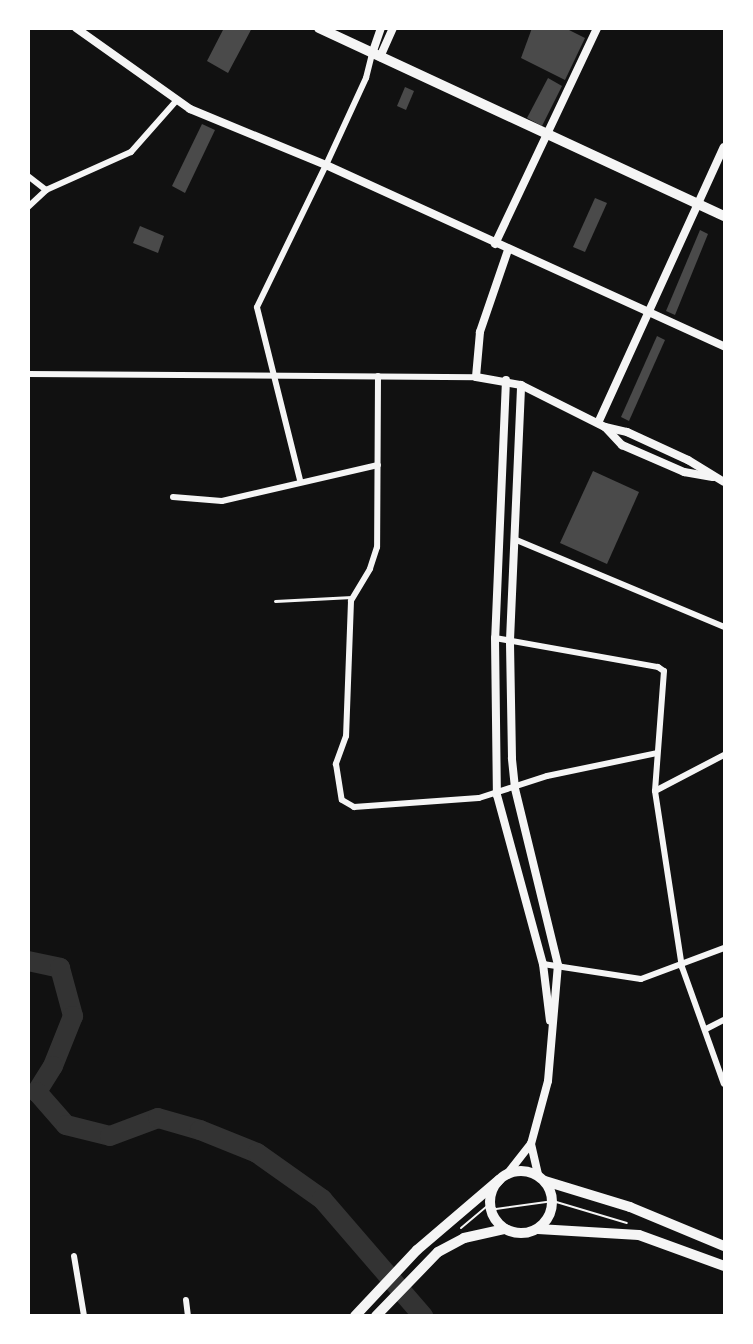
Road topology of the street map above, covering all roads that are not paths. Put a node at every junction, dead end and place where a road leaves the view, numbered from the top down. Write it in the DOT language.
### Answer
graph roads {
  1 [pos="76,28"];
  2 [pos="319,28"];
  3 [pos="381,28"];
  4 [pos="393,28"];
  5 [pos="597,28"];
  6 [pos="376,55"];
  7 [pos="177,100"];
  8 [pos="545,134"];
  9 [pos="724,147"];
  10 [pos="326,165"];
  11 [pos="28,176"];
  12 [pos="46,190"];
  13 [pos="699,204"];
  14 [pos="28,207"];
  15 [pos="724,216"];
  16 [pos="495,244"];
  17 [pos="508,250"];
  18 [pos="650,313"];
  19 [pos="724,346"];
  20 [pos="271,373"];
  21 [pos="28,374"];
  22 [pos="378,376"];
  23 [pos="476,377"];
  24 [pos="506,380"];
  25 [pos="521,385"];
  26 [pos="601,425"];
  27 [pos="378,465"];
  28 [pos="714,477"];
  29 [pos="300,480"];
  30 [pos="724,482"];
  31 [pos="173,497"];
  32 [pos="514,539"];
  33 [pos="352,597"];
  34 [pos="274,602"];
  35 [pos="724,627"];
  36 [pos="495,638"];
  37 [pos="510,640"];
  38 [pos="657,753"];
  39 [pos="724,755"];
  40 [pos="514,788"];
  41 [pos="655,791"];
  42 [pos="497,795"];
  43 [pos="724,948"];
  44 [pos="543,964"];
  45 [pos="558,965"];
  46 [pos="682,967"];
  47 [pos="724,1020"];
  48 [pos="706,1029"];
  49 [pos="552,1045"];
  50 [pos="724,1084"];
  51 [pos="531,1144"];
  52 [pos="504,1177"];
  53 [pos="541,1178"];
  54 [pos="505,1229"];
  55 [pos="538,1229"];
  56 [pos="724,1246"];
  57 [pos="74,1256"];
  58 [pos="724,1266"];
  59 [pos="186,1300"];
  60 [pos="84,1316"];
  61 [pos="188,1316"];
  62 [pos="355,1316"];
  63 [pos="376,1316"];
  1 -- 7 [label="street"];
  2 -- 6 [label="main road"];
  3 -- 6 [label="street"];
  4 -- 6 [label="street"];
  5 -- 8 [label="street"];
  6 -- 8 [label="main road"];
  6 -- 10 [label="street"];
  7 -- 10 [label="street"];
  7 -- 12 [label="street"];
  8 -- 13 [label="main road"];
  8 -- 16 [label="street"];
  9 -- 13 [label="street"];
  10 -- 16 [label="street"];
  10 -- 20 [label="street"];
  11 -- 12 [label="street"];
  12 -- 14 [label="street"];
  13 -- 15 [label="main road"];
  13 -- 18 [label="street"];
  16 -- 17 [label="street"];
  17 -- 18 [label="street"];
  17 -- 23 [label="street"];
  18 -- 19 [label="street"];
  18 -- 26 [label="street"];
  20 -- 21 [label="street"];
  20 -- 22 [label="street"];
  20 -- 29 [label="street"];
  22 -- 23 [label="street"];
  22 -- 27 [label="street"];
  23 -- 24 [label="street"];
  24 -- 25 [label="street"];
  24 -- 36 [label="street"];
  25 -- 26 [label="street"];
  25 -- 32 [label="street"];
  26 -- 28 [label="street"];
  26 -- 28 [label="street"];
  27 -- 29 [label="street"];
  27 -- 33 [label="street"];
  28 -- 30 [label="street"];
  29 -- 31 [label="street"];
  32 -- 35 [label="street"];
  32 -- 37 [label="street"];
  33 -- 34 [label="lane"];
  33 -- 42 [label="street"];
  36 -- 37 [label="street"];
  36 -- 42 [label="street"];
  37 -- 38 [label="street"];
  37 -- 40 [label="street"];
  38 -- 40 [label="street"];
  38 -- 41 [label="street"];
  39 -- 41 [label="street"];
  40 -- 42 [label="street"];
  40 -- 45 [label="street"];
  41 -- 46 [label="street"];
  42 -- 44 [label="street"];
  43 -- 46 [label="street"];
  44 -- 45 [label="street"];
  44 -- 49 [label="street"];
  45 -- 46 [label="street"];
  45 -- 49 [label="street"];
  46 -- 48 [label="street"];
  47 -- 48 [label="street"];
  48 -- 50 [label="street"];
  49 -- 51 [label="street"];
  51 -- 52 [label="street"];
  51 -- 53 [label="street"];
  52 -- 53 [label="main road"];
  52 -- 54 [label="main road"];
  52 -- 62 [label="main road"];
  53 -- 55 [label="main road"];
  53 -- 56 [label="main road"];
  54 -- 55 [label="main road"];
  54 -- 63 [label="main road"];
  55 -- 58 [label="main road"];
  57 -- 60 [label="street"];
  59 -- 61 [label="street"];
}
